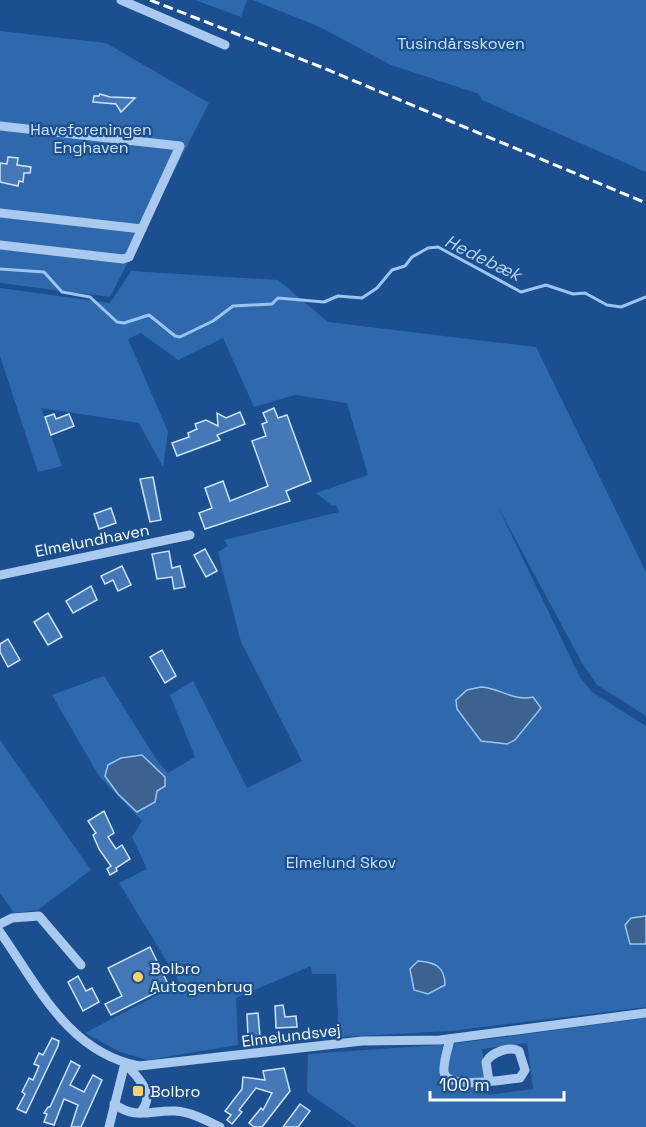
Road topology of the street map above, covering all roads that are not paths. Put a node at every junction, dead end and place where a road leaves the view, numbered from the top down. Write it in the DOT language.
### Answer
graph roads {
  1 [pos="121,0"];
  2 [pos="225,45"];
  3 [pos="0,126"];
  4 [pos="0,213"];
  5 [pos="142,229"];
  6 [pos="0,245"];
  7 [pos="190,535"];
  8 [pos="0,575"];
  9 [pos="0,924"];
  10 [pos="0,932"];
  11 [pos="81,965"];
  12 [pos="646,1013"];
  13 [pos="450,1039"];
  14 [pos="125,1064"];
  15 [pos="489,1081"];
  16 [pos="114,1104"];
  17 [pos="140,1113"];
  18 [pos="109,1127"];
  19 [pos="220,1127"];
  1 -- 2 [label="street"];
  3 -- 5 [label="street"];
  4 -- 5 [label="street"];
  5 -- 6 [label="street"];
  7 -- 8 [label="street, Elmelundhaven"];
  9 -- 11 [label="street"];
  10 -- 14 [label="street, Elmelundsvej"];
  12 -- 13 [label="street, Elmelundsvej"];
  13 -- 14 [label="street, Elmelundsvej"];
  13 -- 15 [label="street"];
  14 -- 16 [label="street"];
  14 -- 17 [label="street"];
  15 -- 15 [label="street"];
  16 -- 17 [label="street"];
  16 -- 18 [label="street"];
  17 -- 19 [label="street"];
}
